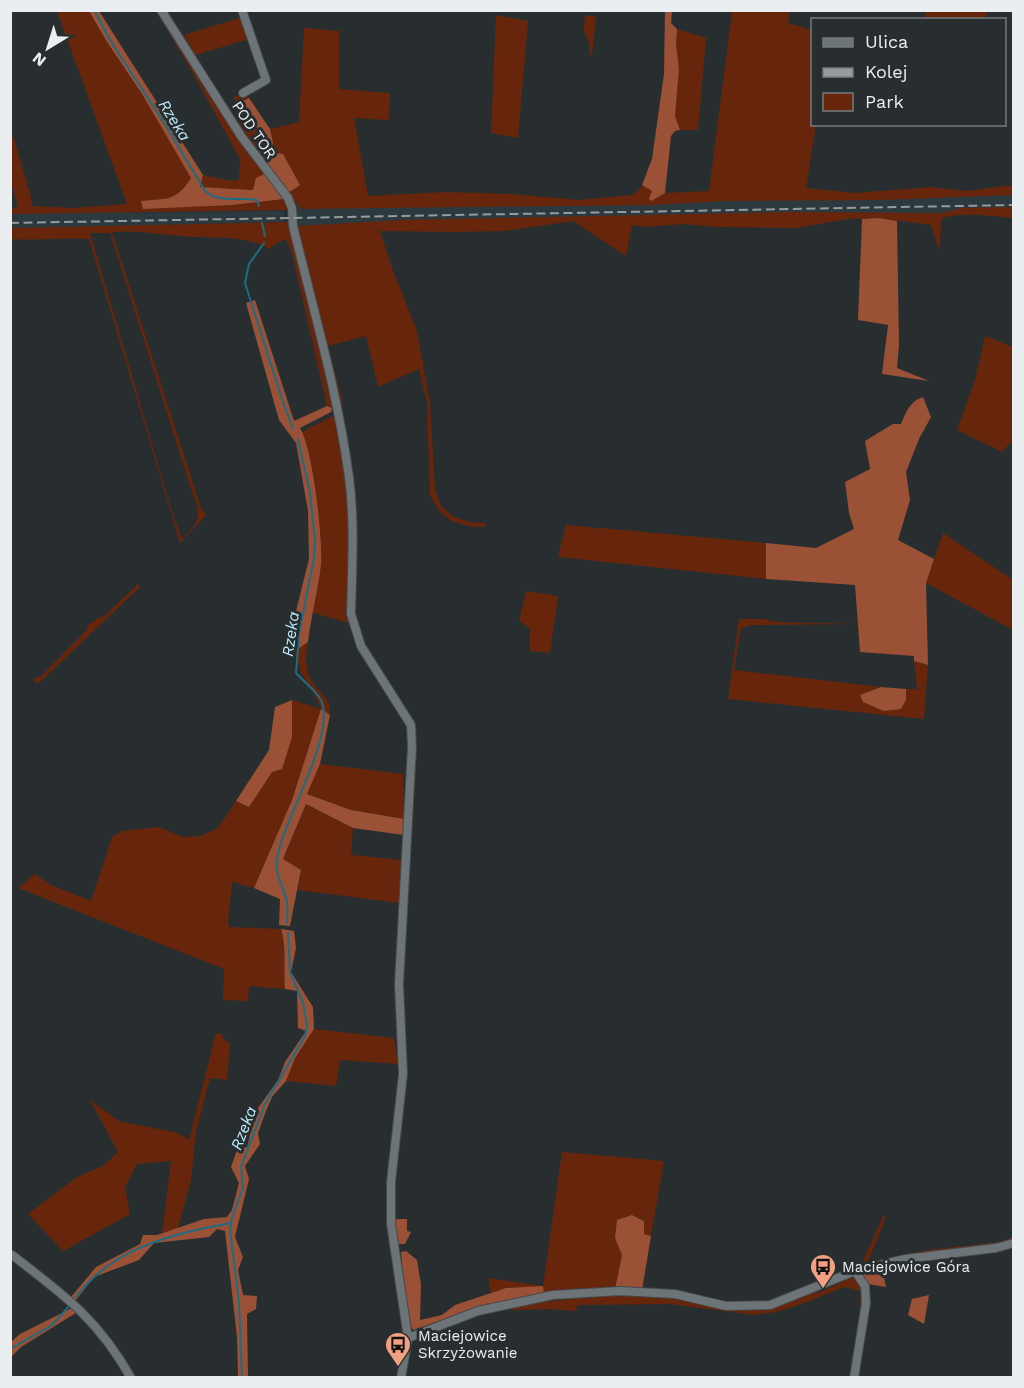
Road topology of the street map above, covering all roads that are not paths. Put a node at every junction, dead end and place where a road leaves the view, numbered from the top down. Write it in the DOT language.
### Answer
graph roads {
  1 [pos="161,10"];
  2 [pos="242,10"];
  3 [pos="243,93"];
  4 [pos="1014,1243"];
  5 [pos="12,1255"];
  6 [pos="855,1271"];
  7 [pos="408,1338"];
  8 [pos="131,1377"];
  9 [pos="401,1377"];
  10 [pos="854,1377"];
  1 -- 7 [label="street, POD TOR"];
  2 -- 3 [label="street"];
  4 -- 6 [label="street"];
  5 -- 8 [label="street"];
  6 -- 7 [label="street"];
  6 -- 10 [label="street"];
  7 -- 9 [label="street, POD TOR"];
}
